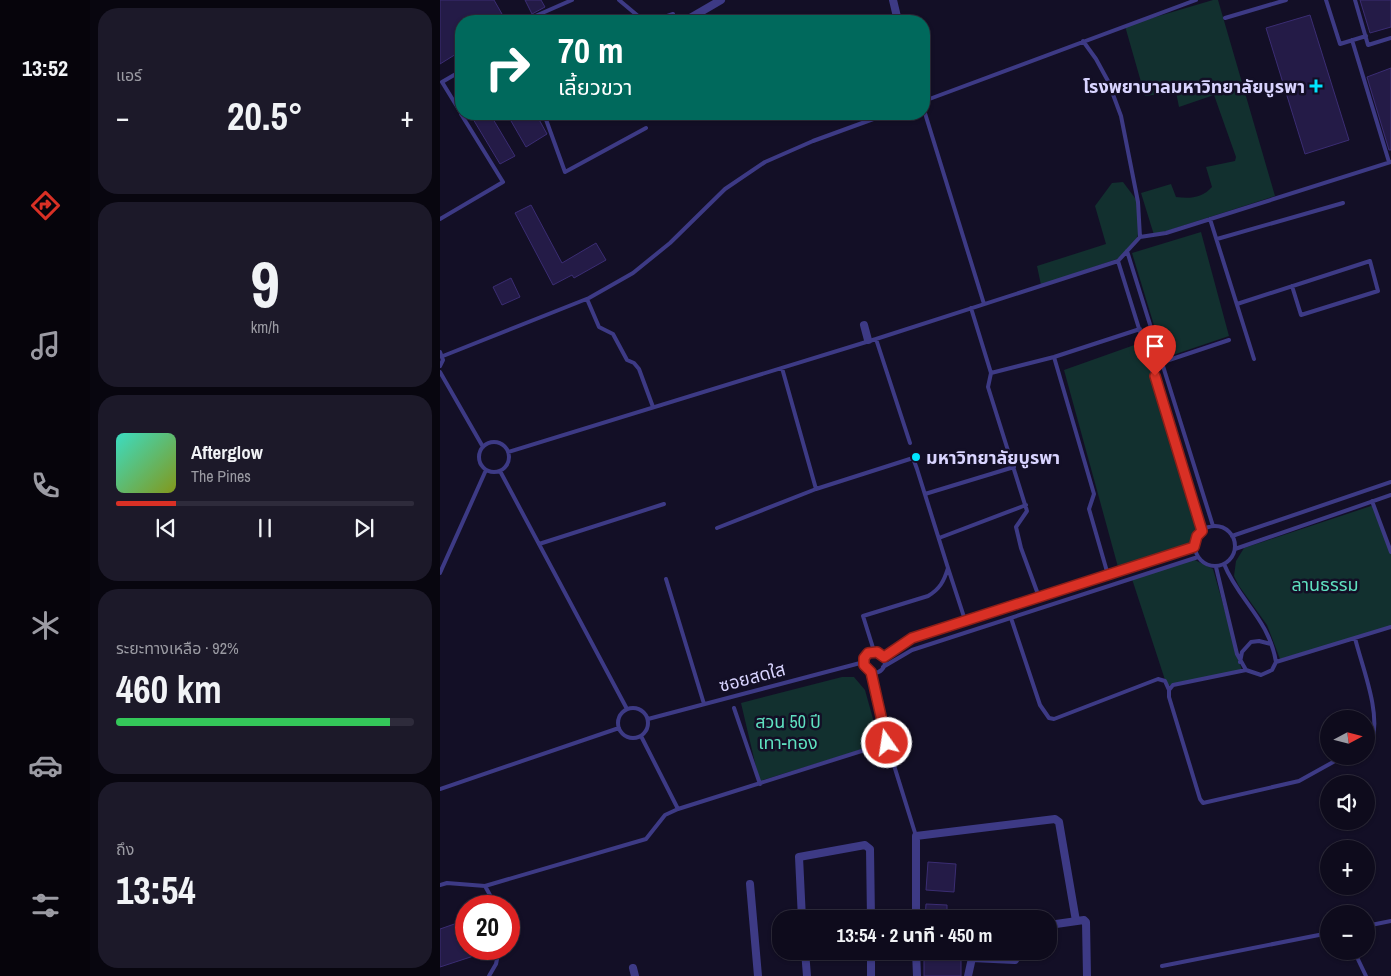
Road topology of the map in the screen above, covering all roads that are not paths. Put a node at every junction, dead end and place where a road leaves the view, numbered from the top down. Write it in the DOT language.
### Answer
graph roads {
  1 [pos="572,0"];
  2 [pos="619,0"];
  3 [pos="721,0"];
  4 [pos="893,0"];
  5 [pos="1196,0"];
  6 [pos="1286,0"];
  7 [pos="1326,0"];
  8 [pos="1355,0"];
  9 [pos="673,14"];
  10 [pos="538,15"];
  11 [pos="637,15"];
  12 [pos="670,15"];
  13 [pos="695,15"];
  14 [pos="897,15"];
  15 [pos="1225,18"];
  16 [pos="1366,36"];
  17 [pos="1391,38"];
  18 [pos="1352,40"];
  19 [pos="1083,41"];
  20 [pos="455,74"];
  21 [pos="441,82"];
  22 [pos="930,99"];
  23 [pos="455,104"];
  24 [pos="465,120"];
  25 [pos="546,120"];
  26 [pos="871,120"];
  27 [pos="927,120"];
  28 [pos="646,128"];
  29 [pos="1390,162"];
  30 [pos="1343,203"];
  31 [pos="440,219"];
  32 [pos="1210,219"];
  33 [pos="1140,237"];
  34 [pos="1217,239"];
  35 [pos="1127,251"];
  36 [pos="1118,261"];
  37 [pos="1292,286"];
  38 [pos="587,299"];
  39 [pos="984,304"];
  40 [pos="1237,304"];
  41 [pos="971,308"];
  42 [pos="864,325"];
  43 [pos="1140,329"];
  44 [pos="872,340"];
  45 [pos="1230,340"];
  46 [pos="440,352"];
  47 [pos="443,356"];
  48 [pos="1054,356"];
  49 [pos="1254,359"];
  50 [pos="1163,362"];
  51 [pos="440,366"];
  52 [pos="782,368"];
  53 [pos="440,372"];
  54 [pos="991,373"];
  55 [pos="654,407"];
  56 [pos="910,443"];
  57 [pos="483,446"];
  58 [pos="508,452"];
  59 [pos="1014,467"];
  60 [pos="486,470"];
  61 [pos="500,472"];
  62 [pos="1391,482"];
  63 [pos="816,489"];
  64 [pos="925,494"];
  65 [pos="1391,495"];
  66 [pos="1372,501"];
  67 [pos="664,504"];
  68 [pos="1026,505"];
  69 [pos="1213,526"];
  70 [pos="717,528"];
  71 [pos="1202,531"];
  72 [pos="1232,536"];
  73 [pos="938,538"];
  74 [pos="539,544"];
  75 [pos="1194,547"];
  76 [pos="1235,549"];
  77 [pos="1391,552"];
  78 [pos="1198,557"];
  79 [pos="1224,564"];
  80 [pos="1216,567"];
  81 [pos="948,568"];
  82 [pos="440,573"];
  83 [pos="1108,575"];
  84 [pos="666,579"];
  85 [pos="1039,597"];
  86 [pos="1011,618"];
  87 [pos="966,620"];
  88 [pos="1391,627"];
  89 [pos="1355,638"];
  90 [pos="1271,644"];
  91 [pos="874,651"];
  92 [pos="884,657"];
  93 [pos="864,662"];
  94 [pos="1240,662"];
  95 [pos="1276,662"];
  96 [pos="884,667"];
  97 [pos="1246,670"];
  98 [pos="871,672"];
  99 [pos="1169,690"];
  100 [pos="704,704"];
  101 [pos="734,708"];
  102 [pos="627,709"];
  103 [pos="1373,710"];
  104 [pos="648,719"];
  105 [pos="619,728"];
  106 [pos="641,736"];
  107 [pos="887,743"];
  108 [pos="1328,765"];
  109 [pos="760,784"];
  110 [pos="440,788"];
  111 [pos="678,809"];
  112 [pos="916,836"];
  113 [pos="750,884"];
  114 [pos="440,885"];
  115 [pos="485,886"];
  116 [pos="490,895"];
  117 [pos="802,910"];
  118 [pos="870,910"];
  119 [pos="916,910"];
  120 [pos="1076,921"];
  121 [pos="1391,921"];
  122 [pos="1057,924"];
  123 [pos="1375,924"];
  124 [pos="1320,935"];
  125 [pos="497,960"];
  126 [pos="806,960"];
  127 [pos="871,960"];
  128 [pos="916,960"];
  129 [pos="972,960"];
  130 [pos="1358,960"];
  131 [pos="1162,966"];
  132 [pos="489,976"];
  133 [pos="758,976"];
  134 [pos="807,976"];
  135 [pos="871,976"];
  136 [pos="916,976"];
  137 [pos="968,976"];
  138 [pos="1087,976"];
  139 [pos="1366,976"];
  1 -- 10 [label="lane"];
  2 -- 11 [label="lane"];
  3 -- 13 [label="street"];
  4 -- 14 [label="street"];
  5 -- 19 [label="lane"];
  6 -- 15 [label="lane"];
  7 -- 18 [label="lane"];
  8 -- 16 [label="lane"];
  9 -- 12 [label="lane"];
  16 -- 17 [label="lane"];
  16 -- 18 [label="lane"];
  18 -- 29 [label="lane"];
  19 -- 22 [label="lane"];
  19 -- 33 [label="lane"];
  20 -- 21 [label="lane"];
  21 -- 23 [label="lane"];
  24 -- 31 [label="lane"];
  25 -- 28 [label="lane"];
  26 -- 38 [label="lane"];
  27 -- 39 [label="lane"];
  29 -- 32 [label="lane"];
  30 -- 34 [label="lane"];
  32 -- 33 [label="lane"];
  32 -- 34 [label="lane"];
  33 -- 35 [label="lane"];
  34 -- 40 [label="lane"];
  35 -- 36 [label="lane"];
  35 -- 50 [label="lane"];
  36 -- 39 [label="lane"];
  36 -- 43 [label="lane"];
  37 -- 37 [label="lane"];
  37 -- 40 [label="lane"];
  38 -- 47 [label="lane"];
  38 -- 55 [label="lane"];
  39 -- 41 [label="lane"];
  40 -- 49 [label="lane"];
  41 -- 44 [label="lane"];
  41 -- 54 [label="lane"];
  42 -- 44 [label="street"];
  43 -- 48 [label="lane"];
  43 -- 71 [label="lane"];
  44 -- 52 [label="lane"];
  44 -- 56 [label="lane"];
  45 -- 50 [label="lane"];
  46 -- 47 [label="lane"];
  47 -- 51 [label="lane"];
  48 -- 54 [label="lane"];
  48 -- 83 [label="lane"];
  50 -- 69 [label="lane"];
  52 -- 55 [label="lane"];
  52 -- 63 [label="lane"];
  53 -- 57 [label="lane"];
  54 -- 59 [label="lane"];
  55 -- 58 [label="lane"];
  57 -- 58 [label="lane"];
  57 -- 60 [label="lane"];
  58 -- 61 [label="lane"];
  59 -- 64 [label="lane"];
  59 -- 68 [label="lane"];
  60 -- 61 [label="lane"];
  60 -- 82 [label="lane"];
  61 -- 74 [label="lane"];
  62 -- 72 [label="lane"];
  63 -- 64 [label="lane"];
  63 -- 70 [label="lane"];
  64 -- 73 [label="lane"];
  65 -- 66 [label="lane"];
  66 -- 76 [label="lane"];
  66 -- 77 [label="lane"];
  67 -- 74 [label="lane"];
  68 -- 73 [label="lane"];
  68 -- 85 [label="lane"];
  69 -- 71 [label="lane"];
  69 -- 72 [label="lane"];
  71 -- 75 [label="lane"];
  72 -- 76 [label="lane"];
  73 -- 81 [label="lane"];
  74 -- 102 [label="lane"];
  75 -- 78 [label="lane"];
  75 -- 83 [label="lane"];
  76 -- 79 [label="lane"];
  78 -- 80 [label="lane"];
  78 -- 86 [label="lane"];
  79 -- 80 [label="lane"];
  79 -- 90 [label="lane"];
  80 -- 94 [label="lane"];
  81 -- 87 [label="lane"];
  81 -- 91 [label="lane"];
  83 -- 85 [label="lane"];
  84 -- 100 [label="lane"];
  85 -- 87 [label="lane"];
  86 -- 96 [label="lane"];
  86 -- 99 [label="lane"];
  87 -- 92 [label="lane"];
  88 -- 89 [label="lane"];
  89 -- 95 [label="lane"];
  89 -- 103 [label="lane"];
  90 -- 94 [label="lane"];
  90 -- 95 [label="lane"];
  91 -- 92 [label="lane"];
  91 -- 93 [label="lane"];
  92 -- 96 [label="lane"];
  93 -- 98 [label="lane"];
  93 -- 100 [label="lane, ซอยสดใส"];
  94 -- 97 [label="lane"];
  95 -- 97 [label="lane"];
  96 -- 98 [label="lane"];
  97 -- 99 [label="lane"];
  98 -- 107 [label="lane"];
  99 -- 108 [label="lane"];
  100 -- 104 [label="lane, ซอยสดใส"];
  101 -- 109 [label="lane"];
  102 -- 104 [label="lane"];
  102 -- 105 [label="lane"];
  104 -- 106 [label="lane"];
  105 -- 106 [label="lane"];
  105 -- 110 [label="lane"];
  106 -- 111 [label="lane"];
  107 -- 109 [label="lane"];
  107 -- 112 [label="lane"];
  109 -- 111 [label="lane"];
  111 -- 115 [label="lane"];
  112 -- 119 [label="street"];
  112 -- 120 [label="street"];
  113 -- 133 [label="street"];
  114 -- 115 [label="lane"];
  115 -- 116 [label="lane"];
  117 -- 118 [label="street"];
  120 -- 122 [label="street"];
  120 -- 138 [label="street"];
  121 -- 123 [label="lane"];
  124 -- 131 [label="lane"];
  125 -- 132 [label="lane"];
  126 -- 134 [label="street"];
  127 -- 135 [label="street"];
  128 -- 136 [label="street"];
  129 -- 137 [label="street"];
  130 -- 139 [label="lane"];
}
